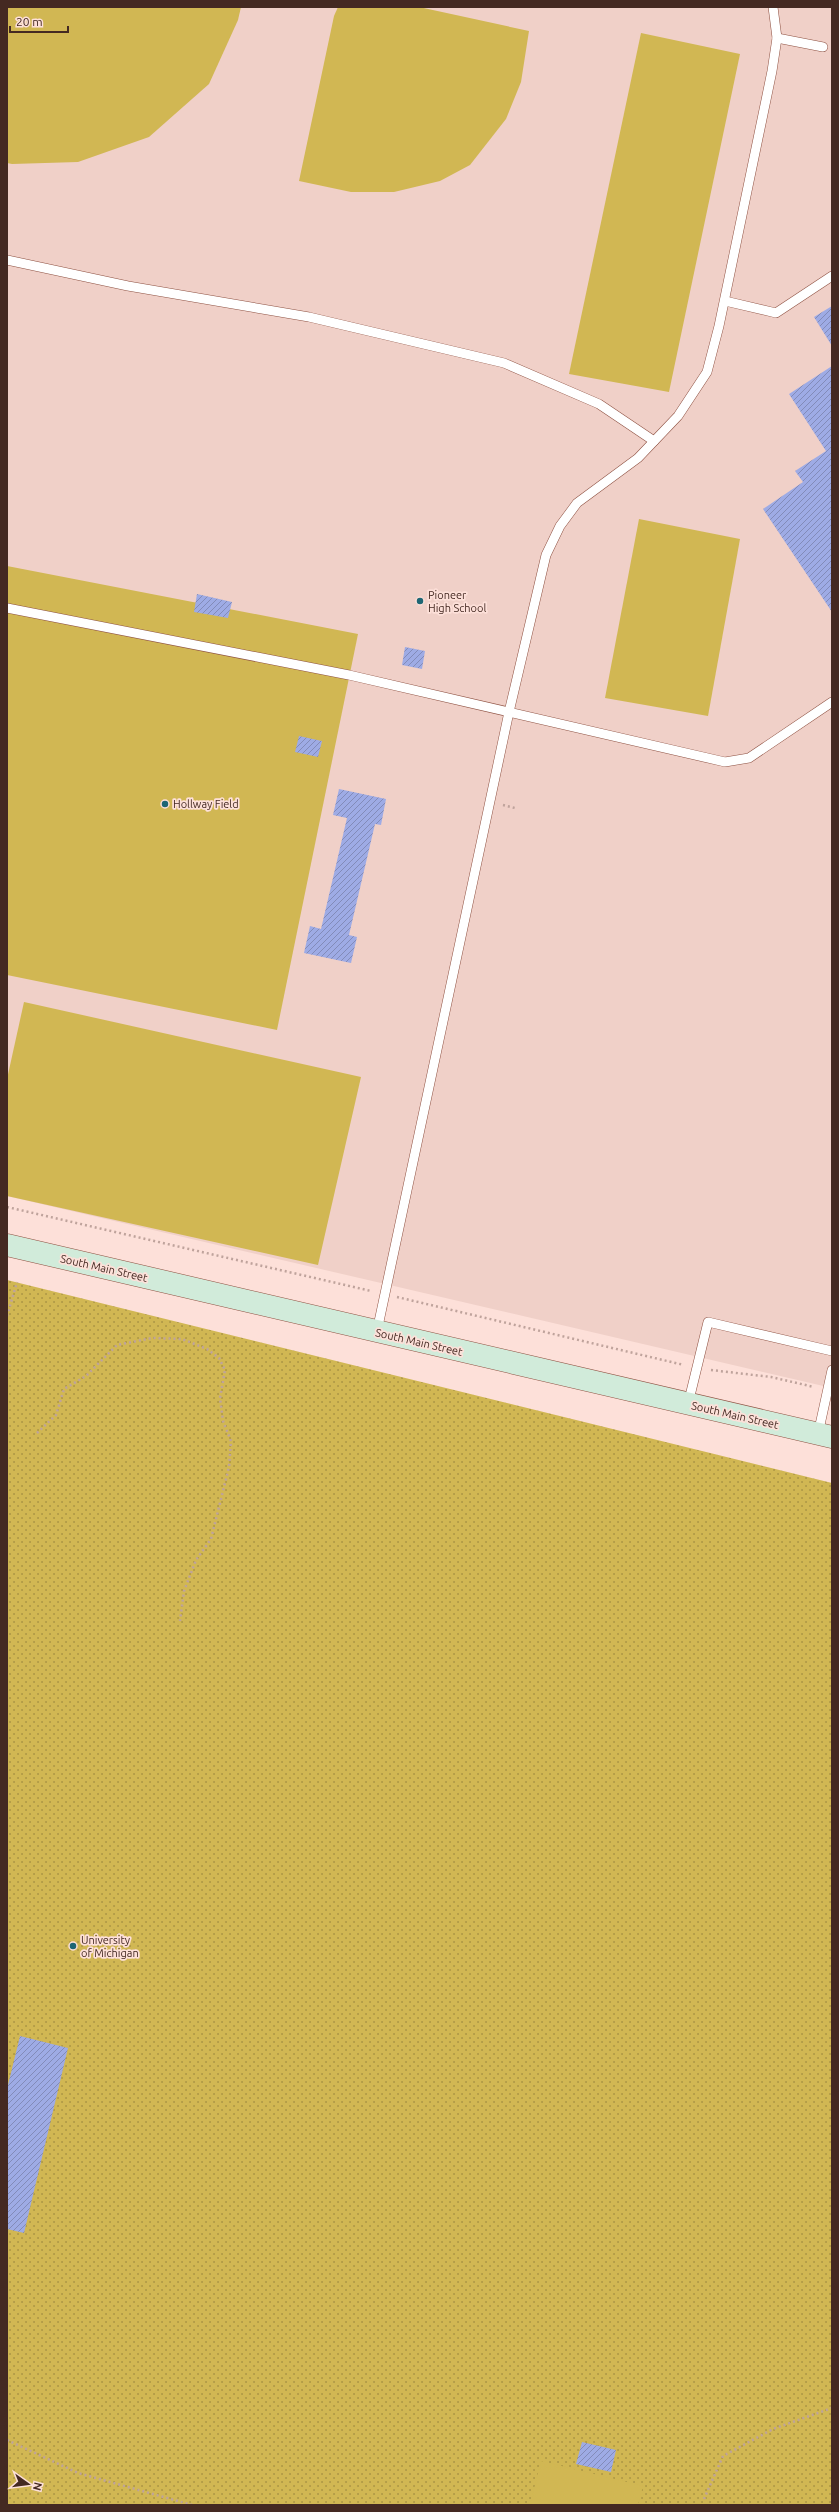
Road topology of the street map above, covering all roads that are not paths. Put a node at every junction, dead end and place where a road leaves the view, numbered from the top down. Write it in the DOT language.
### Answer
graph roads {
  1 [pos="774,7"];
  2 [pos="777,38"];
  3 [pos="823,47"];
  4 [pos="7,260"];
  5 [pos="832,276"];
  6 [pos="725,302"];
  7 [pos="654,441"];
  8 [pos="7,608"];
  9 [pos="832,702"];
  10 [pos="509,712"];
  11 [pos="7,1245"];
  12 [pos="377,1332"];
  13 [pos="832,1351"];
  14 [pos="832,1370"];
  15 [pos="688,1404"];
  16 [pos="825,1435"];
  1 -- 2 [label="lane"];
  2 -- 3 [label="lane"];
  2 -- 6 [label="lane"];
  4 -- 7 [label="lane"];
  5 -- 6 [label="lane"];
  6 -- 7 [label="lane"];
  7 -- 10 [label="lane"];
  8 -- 10 [label="lane"];
  9 -- 10 [label="lane"];
  10 -- 12 [label="lane"];
  11 -- 12 [label="main road, South Main Street"];
  12 -- 15 [label="main road, South Main Street"];
  13 -- 15 [label="lane"];
  14 -- 16 [label="lane"];
  15 -- 16 [label="main road, South Main Street"];
}
